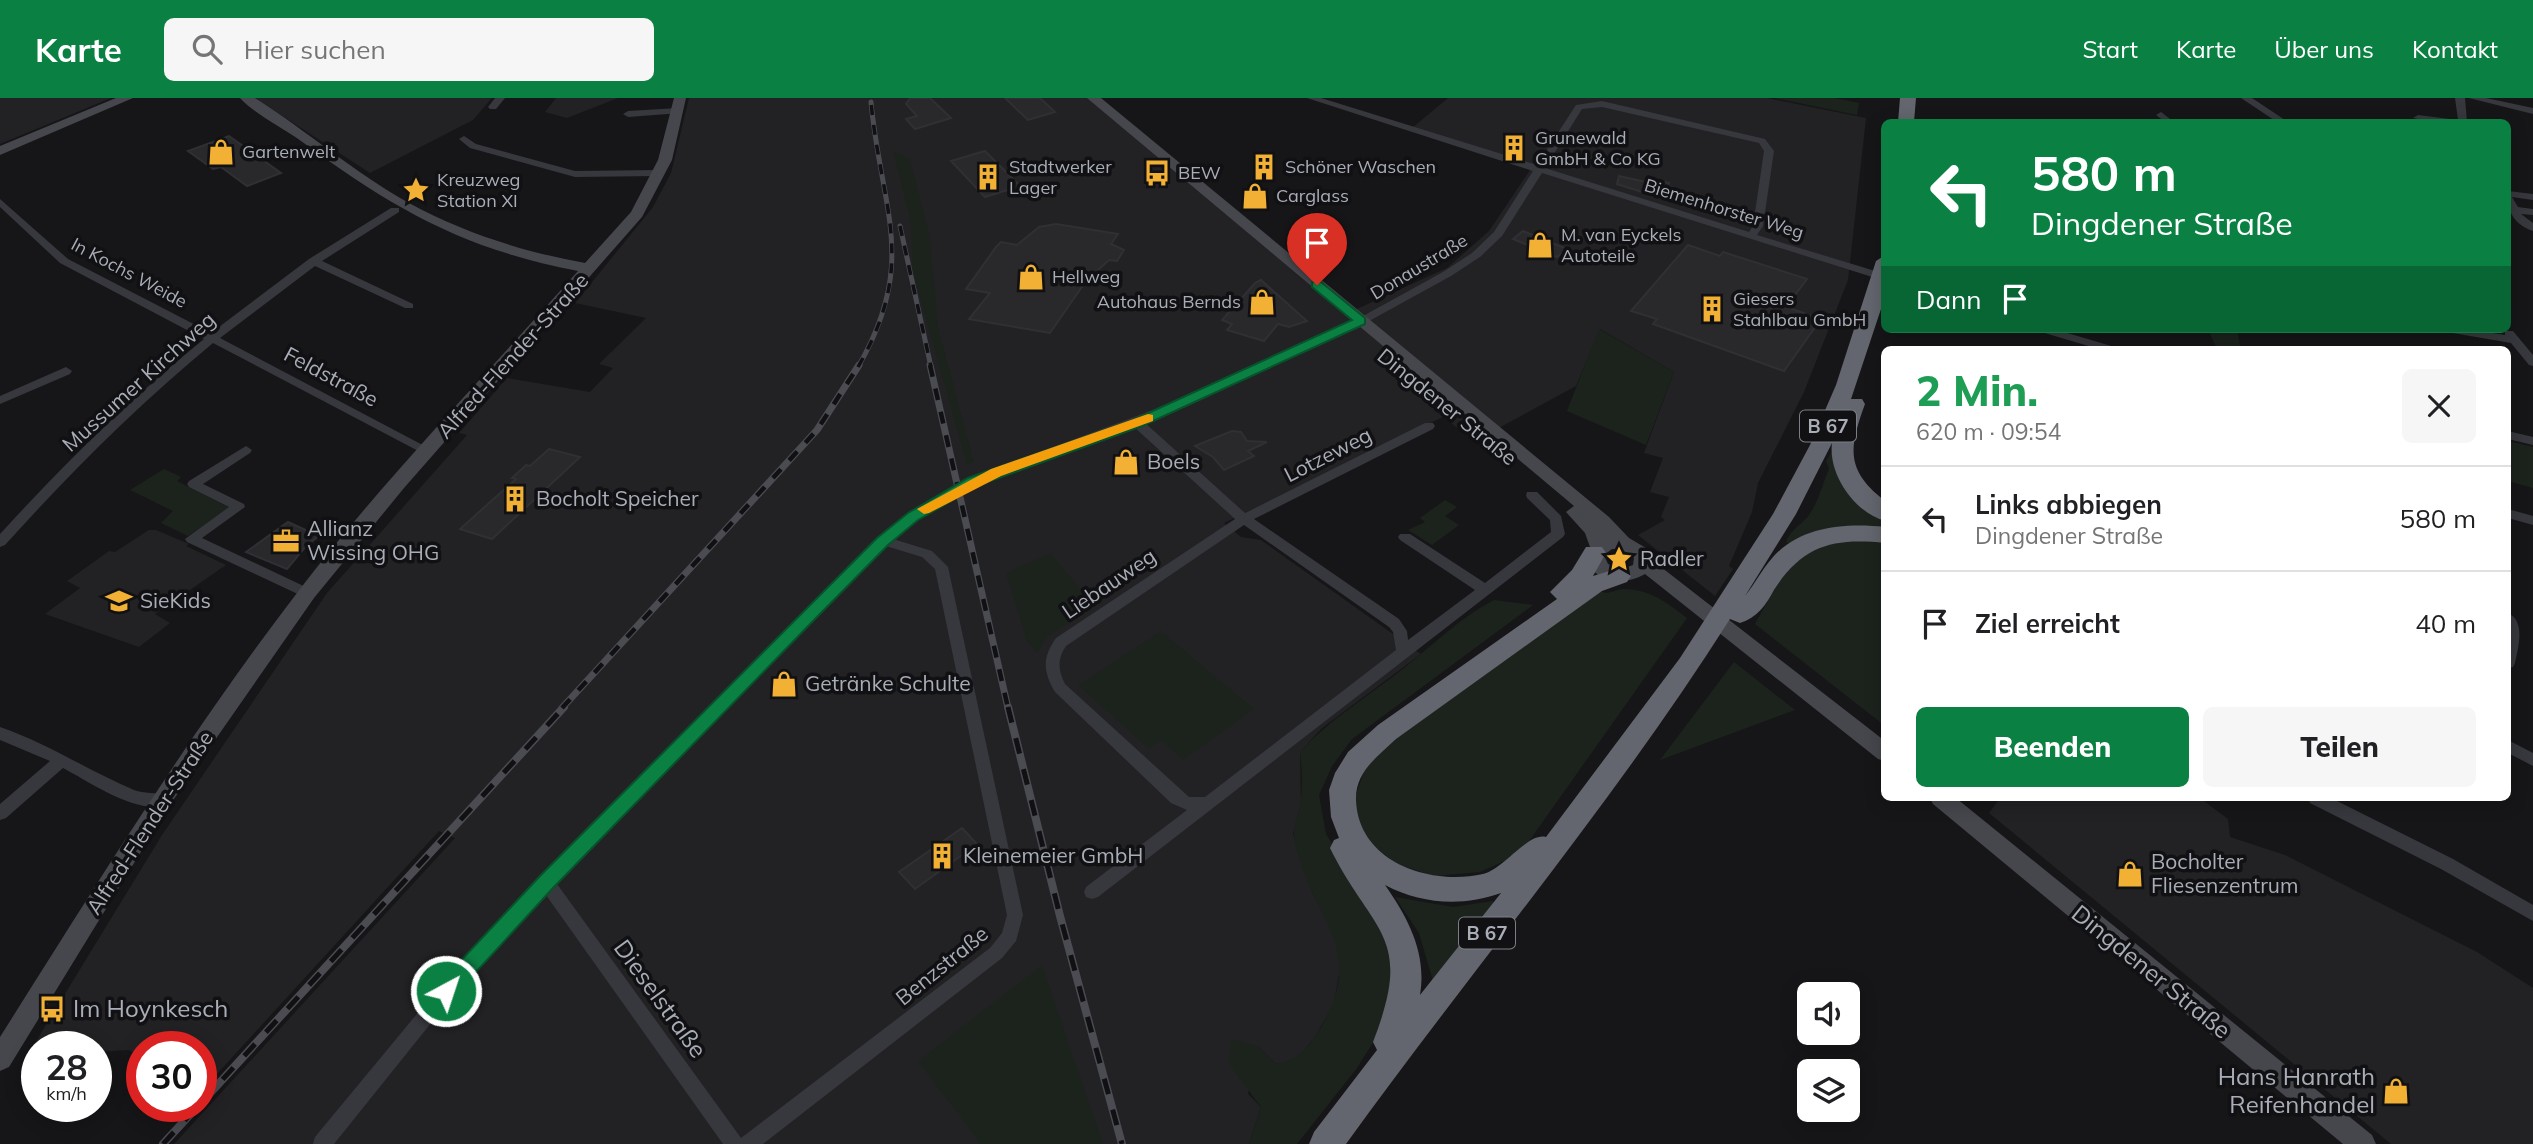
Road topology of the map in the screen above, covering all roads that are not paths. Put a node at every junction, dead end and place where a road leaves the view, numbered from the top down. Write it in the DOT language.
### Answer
graph roads {
  1 [pos="127,98"];
  2 [pos="246,98"];
  3 [pos="500,98"];
  4 [pos="1076,98"];
  5 [pos="1093,98"];
  6 [pos="1312,98"];
  7 [pos="1352,98"];
  8 [pos="1908,98"];
  9 [pos="1917,98"];
  10 [pos="2246,98"];
  11 [pos="2460,98"];
  12 [pos="2474,98"];
  13 [pos="2522,98"];
  14 [pos="679,104"];
  15 [pos="493,107"];
  16 [pos="1343,108"];
  17 [pos="2528,110"];
  18 [pos="628,114"];
  19 [pos="2161,115"];
  20 [pos="2418,118"];
  21 [pos="1906,119"];
  22 [pos="1914,119"];
  23 [pos="2166,119"];
  24 [pos="2278,119"];
  25 [pos="2428,119"];
  26 [pos="2463,119"];
  27 [pos="464,139"];
  28 [pos="0,151"];
  29 [pos="1539,169"];
  30 [pos="659,173"];
  31 [pos="2511,197"];
  32 [pos="2533,197"];
  33 [pos="0,202"];
  34 [pos="395,210"];
  35 [pos="2512,211"];
  36 [pos="2533,212"];
  37 [pos="1221,221"];
  38 [pos="2533,228"];
  39 [pos="1752,235"];
  40 [pos="1284,258"];
  41 [pos="313,261"];
  42 [pos="591,269"];
  43 [pos="1881,277"];
  44 [pos="1880,299"];
  45 [pos="409,306"];
  46 [pos="1354,324"];
  47 [pos="2055,333"];
  48 [pos="2471,333"];
  49 [pos="2509,333"];
  50 [pos="2064,336"];
  51 [pos="215,339"];
  52 [pos="2514,340"];
  53 [pos="2062,346"];
  54 [pos="2100,346"];
  55 [pos="2533,363"];
  56 [pos="66,371"];
  57 [pos="1859,379"];
  58 [pos="0,400"];
  59 [pos="1138,423"];
  60 [pos="1429,426"];
  61 [pos="2511,436"];
  62 [pos="2533,441"];
  63 [pos="246,450"];
  64 [pos="428,451"];
  65 [pos="1532,495"];
  66 [pos="1881,510"];
  67 [pos="2511,514"];
  68 [pos="1244,519"];
  69 [pos="2533,520"];
  70 [pos="1881,534"];
  71 [pos="1405,537"];
  72 [pos="883,541"];
  73 [pos="0,542"];
  74 [pos="1623,542"];
  75 [pos="1597,550"];
  76 [pos="1633,572"];
  77 [pos="1486,590"];
  78 [pos="307,593"];
  79 [pos="1745,602"];
  80 [pos="2511,629"];
  81 [pos="2511,647"];
  82 [pos="1403,652"];
  83 [pos="1707,652"];
  84 [pos="0,733"];
  85 [pos="1881,749"];
  86 [pos="2511,749"];
  87 [pos="62,760"];
  88 [pos="2533,760"];
  89 [pos="1598,789"];
  90 [pos="161,800"];
  91 [pos="1945,801"];
  92 [pos="2322,801"];
  93 [pos="1208,803"];
  94 [pos="0,813"];
  95 [pos="546,882"];
  96 [pos="1092,892"];
  97 [pos="2533,914"];
  98 [pos="0,1059"];
  99 [pos="1374,1076"];
  100 [pos="322,1144"];
  101 [pos="734,1144"];
  102 [pos="748,1144"];
  103 [pos="1326,1144"];
  104 [pos="1339,1144"];
  105 [pos="2363,1144"];
  1 -- 28 [label="main road"];
  2 -- 42 [label="main road"];
  3 -- 15 [label="street"];
  4 -- 37 [label="main road, Dingdener Straße"];
  5 -- 40 [label="main road, Dingdener Straße"];
  6 -- 16 [label="street, Biemenhorster Weg"];
  7 -- 16 [label="street"];
  8 -- 21 [label="highway"];
  9 -- 22 [label="highway"];
  10 -- 24 [label="street"];
  11 -- 26 [label="street"];
  12 -- 17 [label="street"];
  13 -- 17 [label="street"];
  14 -- 18 [label="street"];
  14 -- 30 [label="main road, Alfred-Flender-Straße"];
  16 -- 29 [label="street, Biemenhorster Weg"];
  19 -- 23 [label="street"];
  20 -- 25 [label="street"];
  27 -- 30 [label="street"];
  29 -- 39 [label="street, Biemenhorster Weg"];
  29 -- 39 [label="street, Donaustraße"];
  29 -- 46 [label="street, Donaustraße"];
  30 -- 42 [label="main road, Alfred-Flender-Straße"];
  31 -- 32 [label="street"];
  33 -- 51 [label="street, In Kochs Weide"];
  34 -- 41 [label="street, Mussumer Kirchweg"];
  35 -- 36 [label="street"];
  35 -- 38 [label="street"];
  37 -- 40 [label="main road, Dingdener Straße"];
  37 -- 46 [label="main road, Dingdener Straße"];
  39 -- 43 [label="street, Biemenhorster Weg"];
  40 -- 46 [label="main road, Dingdener Straße"];
  41 -- 45 [label="street"];
  41 -- 51 [label="street, Mussumer Kirchweg"];
  42 -- 64 [label="main road, Alfred-Flender-Straße"];
  44 -- 57 [label="highway, B 67"];
  44 -- 79 [label="highway, B 67"];
  46 -- 59 [label="street, Donaustraße"];
  46 -- 74 [label="main road, Dingdener Straße"];
  46 -- 75 [label="main road, Dingdener Straße"];
  47 -- 50 [label="street"];
  48 -- 52 [label="street"];
  49 -- 52 [label="street"];
  50 -- 53 [label="street"];
  50 -- 54 [label="street"];
  51 -- 64 [label="street, Feldstraße"];
  51 -- 73 [label="street, Mussumer Kirchweg"];
  52 -- 55 [label="street"];
  56 -- 58 [label="street"];
  57 -- 66 [label="highway"];
  57 -- 79 [label="highway, B 67"];
  59 -- 68 [label="street"];
  59 -- 72 [label="street, Donaustraße"];
  60 -- 68 [label="street, Lotzeweg"];
  61 -- 62 [label="street"];
  63 -- 78 [label="street"];
  64 -- 78 [label="main road, Alfred-Flender-Straße"];
  65 -- 77 [label="street"];
  67 -- 69 [label="street"];
  68 -- 82 [label="street"];
  68 -- 93 [label="street, Liebauweg"];
  70 -- 79 [label="highway"];
  71 -- 77 [label="street"];
  72 -- 95 [label="street, Donaustraße"];
  72 -- 102 [label="street, Benzstraße"];
  74 -- 75 [label="main road"];
  74 -- 76 [label="main road, Dingdener Straße"];
  75 -- 76 [label="main road, Dingdener Straße"];
  75 -- 99 [label="highway"];
  76 -- 85 [label="main road, Dingdener Straße"];
  76 -- 89 [label="highway"];
  77 -- 82 [label="street"];
  78 -- 90 [label="main road, Alfred-Flender-Straße"];
  79 -- 83 [label="highway, B 67"];
  80 -- 81 [label="street"];
  82 -- 93 [label="street"];
  83 -- 89 [label="highway, B 67"];
  83 -- 104 [label="highway, B 67"];
  84 -- 87 [label="street"];
  86 -- 88 [label="street"];
  87 -- 90 [label="street"];
  87 -- 94 [label="street"];
  89 -- 99 [label="highway, B 67"];
  90 -- 98 [label="main road, Alfred-Flender-Straße"];
  91 -- 105 [label="main road, Dingdener Straße"];
  92 -- 97 [label="street"];
  93 -- 96 [label="street"];
  95 -- 100 [label="street, Donaustraße"];
  95 -- 101 [label="street, Dieselstraße"];
  99 -- 103 [label="highway, B 67"];
}
